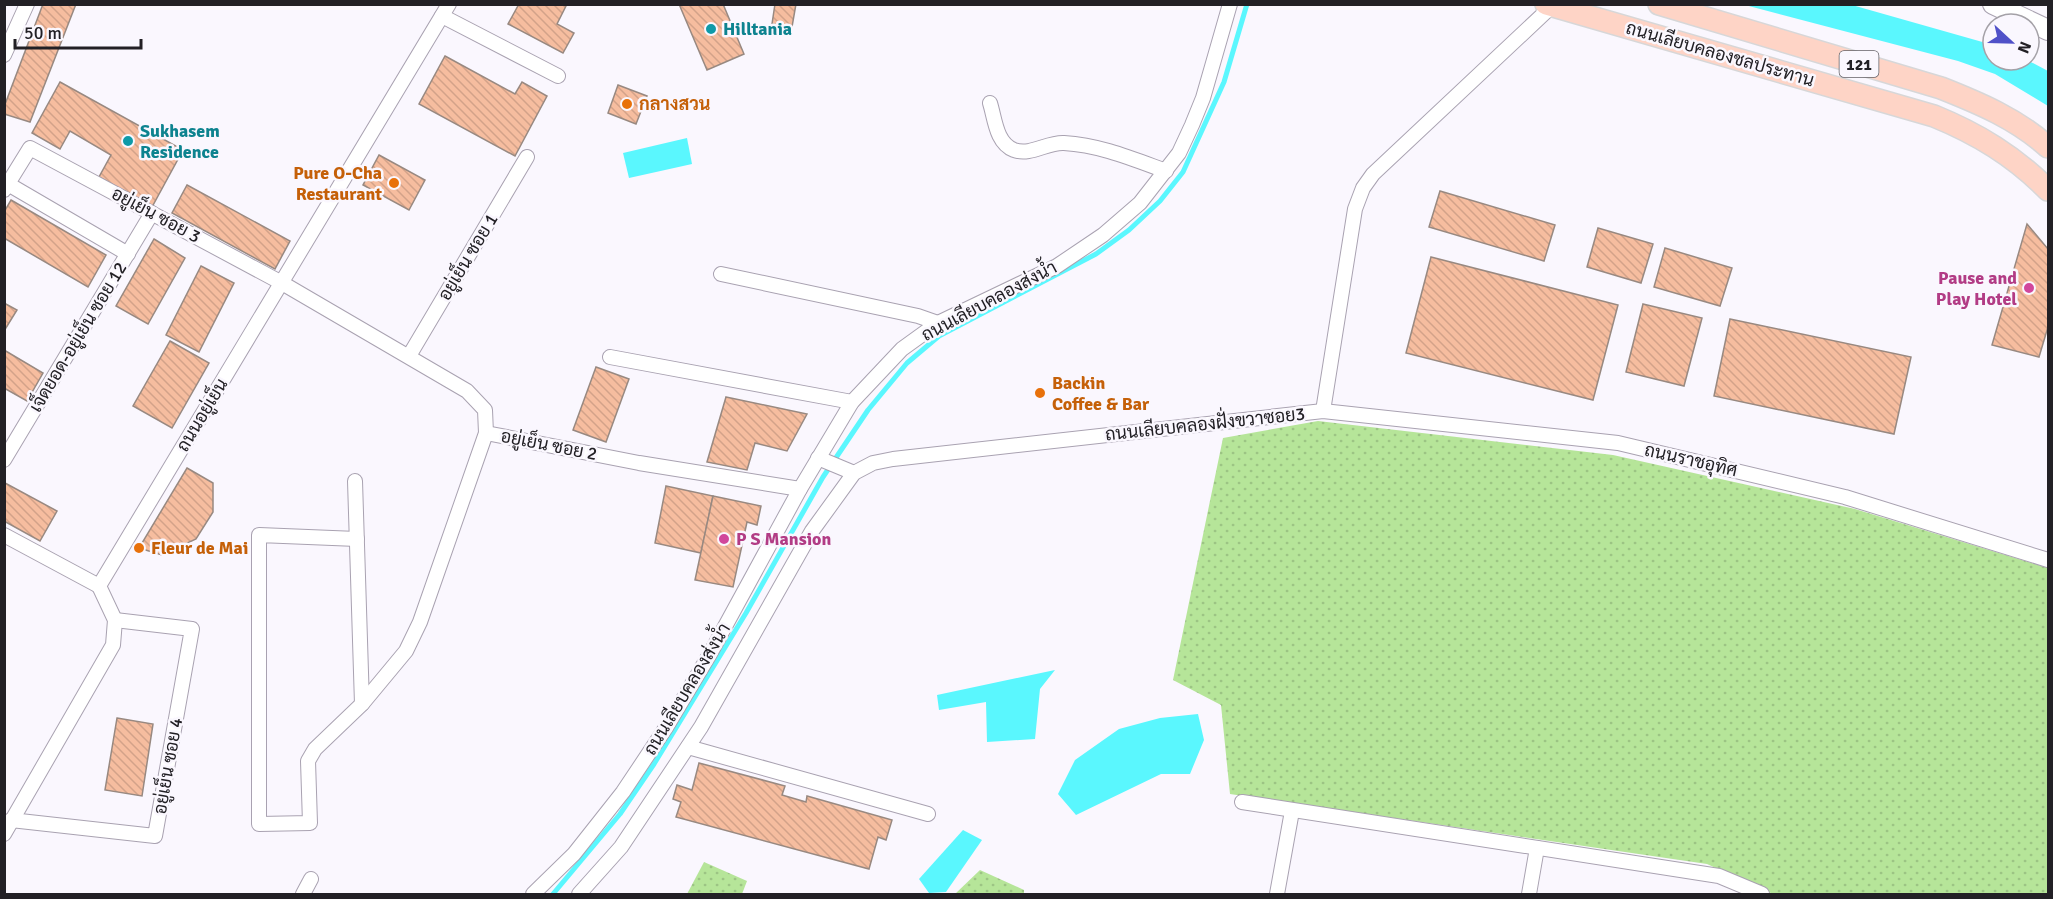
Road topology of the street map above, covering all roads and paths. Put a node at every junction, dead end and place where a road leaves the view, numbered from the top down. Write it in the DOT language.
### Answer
graph roads {
  1 [pos="27,4"];
  2 [pos="1230,4"];
  3 [pos="1579,4"];
  4 [pos="1659,4"];
  5 [pos="1993,4"];
  6 [pos="1549,5"];
  7 [pos="446,10"];
  8 [pos="1616,24"];
  9 [pos="2049,30"];
  10 [pos="6,48"];
  11 [pos="558,76"];
  12 [pos="990,103"];
  13 [pos="2049,147"];
  14 [pos="527,157"];
  15 [pos="1166,171"];
  16 [pos="6,187"];
  17 [pos="2049,190"];
  18 [pos="152,213"];
  19 [pos="128,254"];
  20 [pos="722,274"];
  21 [pos="282,283"];
  22 [pos="938,323"];
  23 [pos="410,356"];
  24 [pos="610,357"];
  25 [pos="852,402"];
  26 [pos="1323,411"];
  27 [pos="486,433"];
  28 [pos="819,458"];
  29 [pos="4,460"];
  30 [pos="854,473"];
  31 [pos="355,481"];
  32 [pos="800,489"];
  33 [pos="4,535"];
  34 [pos="357,539"];
  35 [pos="2049,560"];
  36 [pos="99,586"];
  37 [pos="115,620"];
  38 [pos="362,704"];
  39 [pos="688,747"];
  40 [pos="1242,802"];
  41 [pos="1292,811"];
  42 [pos="928,814"];
  43 [pos="11,820"];
  44 [pos="4,834"];
  45 [pos="1537,848"];
  46 [pos="311,879"];
  47 [pos="303,894"];
  48 [pos="533,894"];
  49 [pos="579,894"];
  50 [pos="1277,894"];
  51 [pos="1529,894"];
  52 [pos="1762,894"];
  1 -- 10 [label="street"];
  2 -- 15 [label="street, ถนนเลียบคลองส่งน้ำ"];
  3 -- 8 [label="main road"];
  4 -- 13 [label="main road, ถนนเลียบคลองชลประทาน / 121"];
  5 -- 9 [label="main road"];
  6 -- 8 [label="main road, ถนนเลียบคลองชลประทาน / 121"];
  6 -- 26 [label="street, ถนนเลียบคลองฝั่งขวาซอย3"];
  7 -- 11 [label="street"];
  7 -- 21 [label="street, ถนนอยู่เย็น"];
  8 -- 17 [label="main road, ถนนเลียบคลองชลประทาน / 121"];
  12 -- 15 [label="street"];
  14 -- 23 [label="street, อยู่เย็น ซอย 1"];
  15 -- 22 [label="street, ถนนเลียบคลองส่งน้ำ"];
  16 -- 18 [label="street, อยู่เย็น ซอย 3"];
  16 -- 19 [label="street"];
  18 -- 19 [label="street, เจ็ดยอด-อยู่เย็น ซอย 12"];
  18 -- 21 [label="street, อยู่เย็น ซอย 3"];
  19 -- 29 [label="street, เจ็ดยอด-อยู่เย็น ซอย 12"];
  20 -- 22 [label="street"];
  21 -- 23 [label="street, อยู่เย็น ซอย 2"];
  21 -- 36 [label="street, ถนนอยู่เย็น"];
  22 -- 25 [label="street, ถนนเลียบคลองส่งน้ำ"];
  23 -- 27 [label="street, อยู่เย็น ซอย 2"];
  24 -- 25 [label="street"];
  25 -- 28 [label="street, ถนนเลียบคลองส่งน้ำ"];
  26 -- 30 [label="street, ถนนเลียบคลองฝั่งขวาซอย3"];
  26 -- 35 [label="street, ถนนราชอุทิศ"];
  27 -- 32 [label="street, อยู่เย็น ซอย 2"];
  27 -- 38 [label="street"];
  28 -- 30 [label="street"];
  28 -- 32 [label="street, ถนนเลียบคลองส่งน้ำ"];
  30 -- 39 [label="street, ถนนเลียบคลองส่งน้ำ"];
  31 -- 34 [label="street"];
  32 -- 48 [label="street, ถนนเลียบคลองส่งน้ำ"];
  33 -- 36 [label="street"];
  34 -- 38 [label="street"];
  34 -- 38 [label="street"];
  36 -- 37 [label="street"];
  37 -- 43 [label="street"];
  37 -- 43 [label="street, อยู่เย็น ซอย 4"];
  39 -- 42 [label="street"];
  39 -- 49 [label="street, ถนนเลียบคลองส่งน้ำ"];
  40 -- 41 [label="street"];
  41 -- 45 [label="street"];
  41 -- 50 [label="street"];
  43 -- 44 [label="street"];
  45 -- 51 [label="street"];
  45 -- 52 [label="street"];
  46 -- 47 [label="street"];
}
